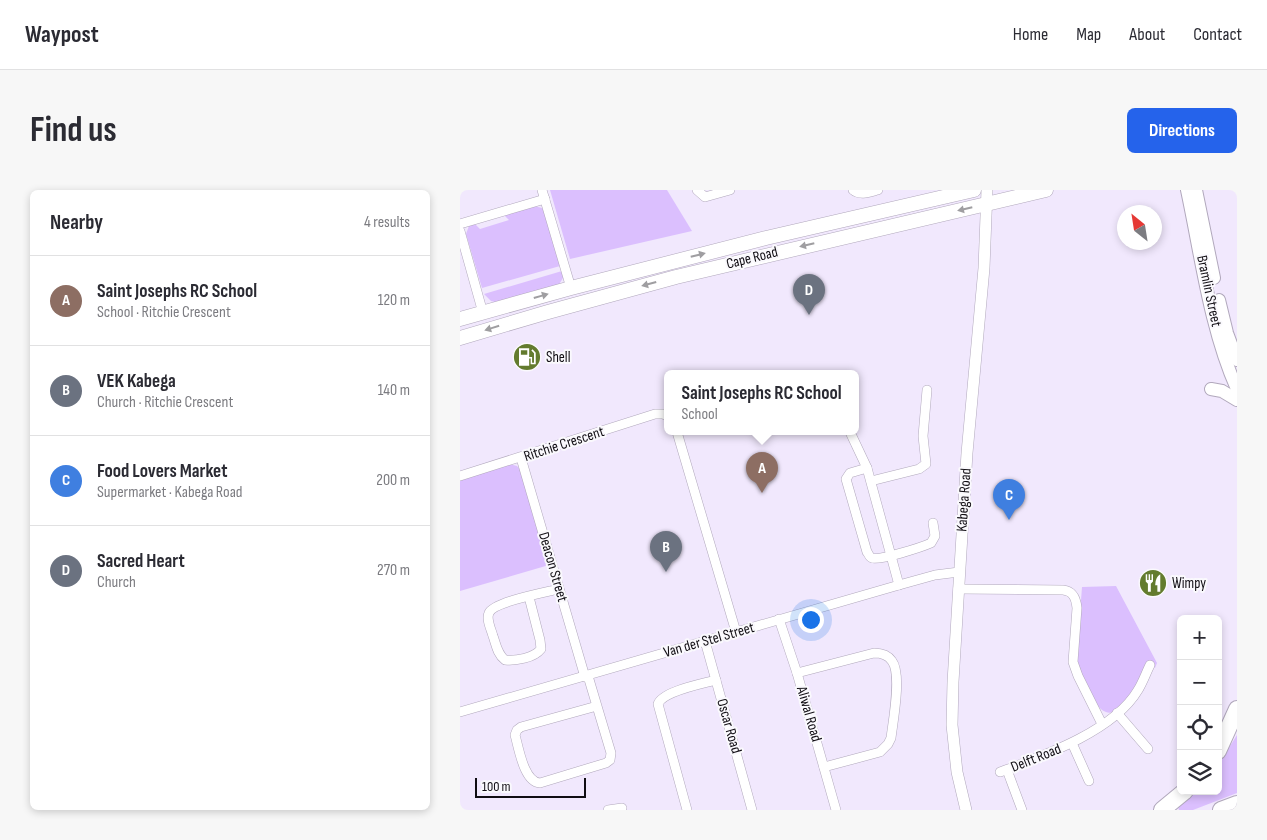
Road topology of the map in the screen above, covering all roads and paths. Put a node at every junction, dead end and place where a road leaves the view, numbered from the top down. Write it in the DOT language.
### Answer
graph roads {
  1 [pos="697,190"];
  2 [pos="730,190"];
  3 [pos="878,190"];
  4 [pos="974,190"];
  5 [pos="1046,190"];
  6 [pos="1187,190"];
  7 [pos="1196,190"];
  8 [pos="857,192"];
  9 [pos="543,194"];
  10 [pos="987,197"];
  11 [pos="460,224"];
  12 [pos="460,231"];
  13 [pos="571,288"];
  14 [pos="483,313"];
  15 [pos="460,319"];
  16 [pos="460,338"];
  17 [pos="1237,360"];
  18 [pos="1211,389"];
  19 [pos="1237,389"];
  20 [pos="927,390"];
  21 [pos="1237,400"];
  22 [pos="664,414"];
  23 [pos="678,435"];
  24 [pos="851,435"];
  25 [pos="521,458"];
  26 [pos="867,468"];
  27 [pos="460,476"];
  28 [pos="871,481"];
  29 [pos="933,523"];
  30 [pos="891,556"];
  31 [pos="959,572"];
  32 [pos="899,584"];
  33 [pos="559,589"];
  34 [pos="958,589"];
  35 [pos="529,597"];
  36 [pos="780,619"];
  37 [pos="736,632"];
  38 [pos="705,641"];
  39 [pos="1150,665"];
  40 [pos="797,673"];
  41 [pos="587,676"];
  42 [pos="716,680"];
  43 [pos="597,706"];
  44 [pos="1237,709"];
  45 [pos="460,712"];
  46 [pos="1117,713"];
  47 [pos="1102,724"];
  48 [pos="1072,743"];
  49 [pos="1148,748"];
  50 [pos="1218,750"];
  51 [pos="824,767"];
  52 [pos="1089,781"];
  53 [pos="1180,795"];
  54 [pos="1237,804"];
  55 [pos="622,808"];
  56 [pos="608,810"];
  57 [pos="687,810"];
  58 [pos="752,810"];
  59 [pos="836,810"];
  60 [pos="966,810"];
  61 [pos="1022,810"];
  62 [pos="1162,810"];
  63 [pos="1221,810"];
  1 -- 2 [label="street"];
  3 -- 8 [label="street"];
  13 -- 4 [label="main road, Cape Road, one-way"];
  5 -- 10 [label="main road, Cape Road"];
  6 -- 19 [label="main road, Bramlin Street"];
  7 -- 17 [label="main road, Bramlin Street"];
  9 -- 11 [label="street"];
  9 -- 13 [label="street"];
  10 -- 16 [label="main road, Cape Road, one-way"];
  10 -- 31 [label="street, Kabega Road"];
  12 -- 14 [label="street"];
  14 -- 13 [label="main road, Cape Road, one-way"];
  14 -- 15 [label="main road, Cape Road"];
  18 -- 21 [label="main road"];
  20 -- 28 [label="street"];
  22 -- 25 [label="street, Ritchie Crescent"];
  23 -- 37 [label="street"];
  24 -- 26 [label="street"];
  25 -- 27 [label="street, Ritchie Crescent"];
  25 -- 33 [label="street, Deacon Street"];
  26 -- 28 [label="street"];
  26 -- 30 [label="street"];
  28 -- 30 [label="street"];
  29 -- 30 [label="street"];
  30 -- 32 [label="street"];
  31 -- 32 [label="street, Van der Stel Street"];
  31 -- 34 [label="street, Kabega Road"];
  32 -- 36 [label="street, Van der Stel Street"];
  33 -- 35 [label="street"];
  33 -- 41 [label="street, Deacon Street"];
  34 -- 47 [label="street"];
  34 -- 60 [label="street, Kabega Road"];
  35 -- 35 [label="street"];
  36 -- 37 [label="street, Van der Stel Street"];
  36 -- 40 [label="street, Aliwal Road"];
  37 -- 38 [label="street, Van der Stel Street"];
  38 -- 41 [label="street, Van der Stel Street"];
  38 -- 42 [label="street, Oscar Road"];
  39 -- 46 [label="street, Delft Road"];
  40 -- 51 [label="street, Aliwal Road"];
  40 -- 51 [label="street"];
  41 -- 43 [label="street, Deacon Street"];
  41 -- 45 [label="street, Van der Stel Street"];
  42 -- 57 [label="street"];
  42 -- 58 [label="street, Oscar Road"];
  43 -- 43 [label="street, Deacon Street"];
  44 -- 50 [label="highway"];
  46 -- 47 [label="street, Delft Road"];
  46 -- 49 [label="street"];
  47 -- 48 [label="street, Delft Road"];
  48 -- 52 [label="street, Delft Road"];
  48 -- 61 [label="street, Delft Road"];
  51 -- 59 [label="street, Aliwal Road"];
  53 -- 62 [label="highway"];
  54 -- 63 [label="highway"];
  55 -- 56 [label="street"];
}
